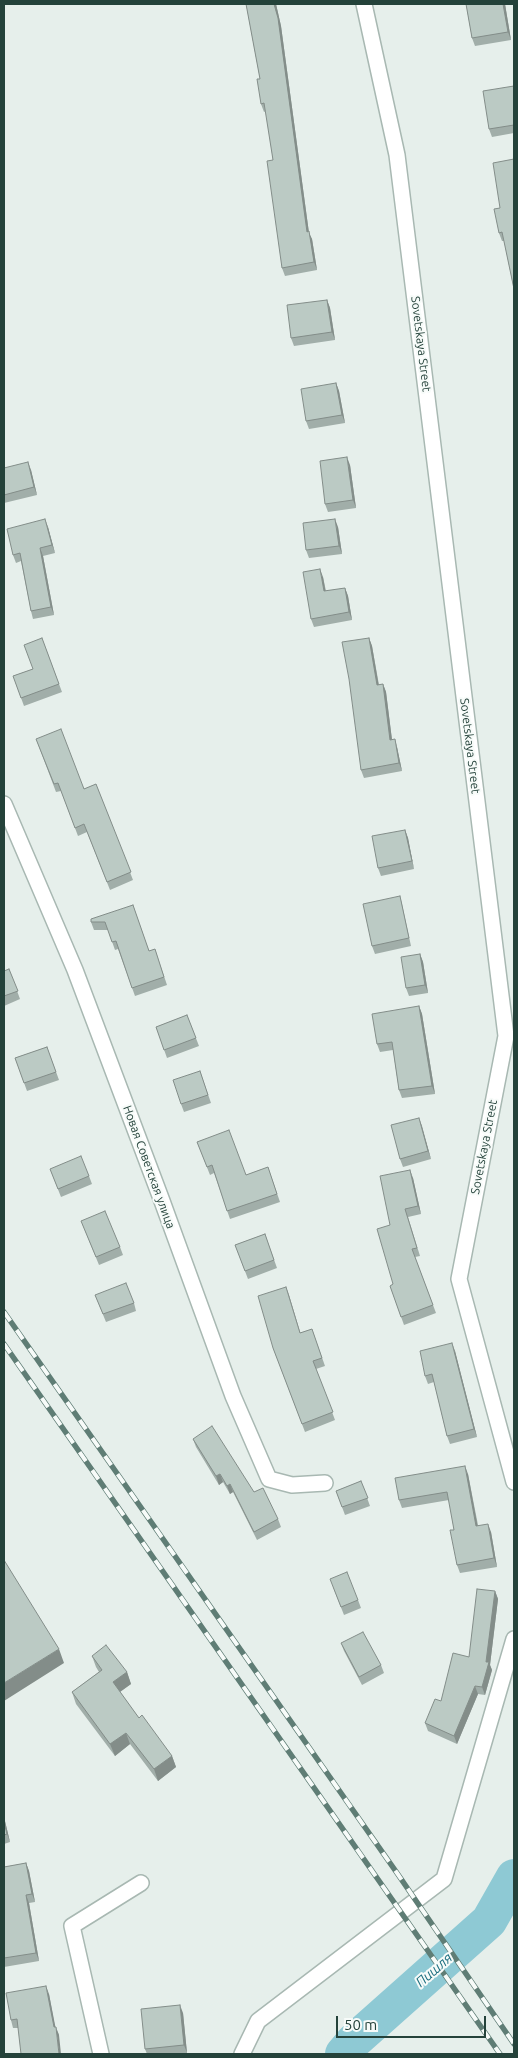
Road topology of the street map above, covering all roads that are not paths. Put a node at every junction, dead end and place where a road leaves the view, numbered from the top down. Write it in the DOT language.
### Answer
graph roads {
  1 [pos="364,4"];
  2 [pos="4,804"];
  3 [pos="514,1482"];
  4 [pos="325,1483"];
  5 [pos="514,1639"];
  6 [pos="141,1883"];
  7 [pos="101,2054"];
  8 [pos="242,2054"];
  1 -- 3 [label="street, Sovetskaya Street"];
  2 -- 4 [label="street, Новая Советская улица"];
  5 -- 8 [label="street"];
  6 -- 7 [label="street"];
}
